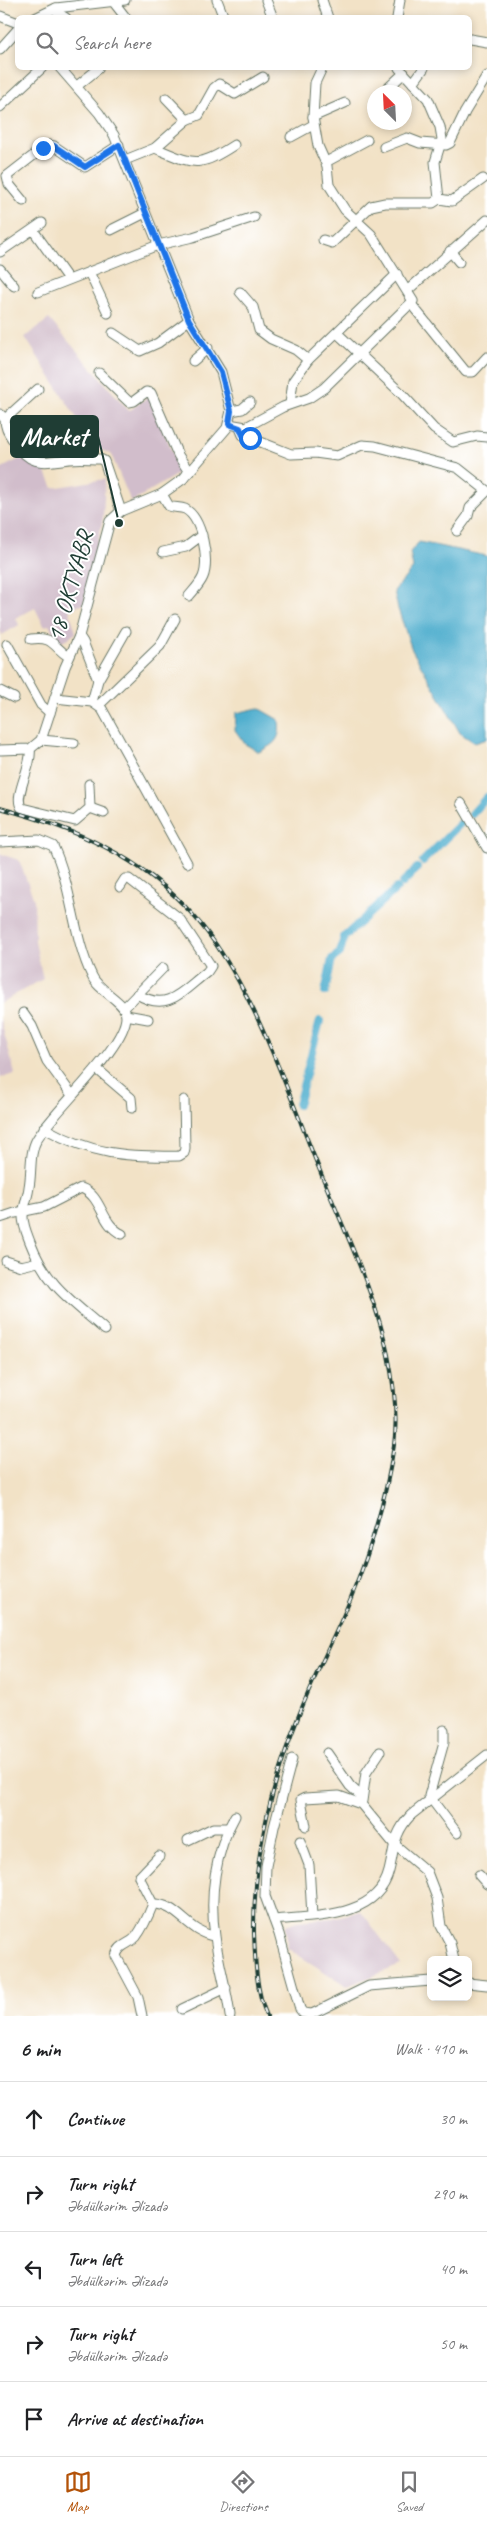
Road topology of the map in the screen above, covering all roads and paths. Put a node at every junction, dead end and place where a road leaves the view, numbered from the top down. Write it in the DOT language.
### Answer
graph roads {
  1 [pos="125,0"];
  2 [pos="217,0"];
  3 [pos="266,0"];
  4 [pos="322,0"];
  5 [pos="400,0"];
  6 [pos="112,1"];
  7 [pos="56,8"];
  8 [pos="41,15"];
  9 [pos="61,15"];
  10 [pos="124,15"];
  11 [pos="223,15"];
  12 [pos="272,15"];
  13 [pos="327,15"];
  14 [pos="398,15"];
  15 [pos="0,16"];
  16 [pos="15,22"];
  17 [pos="15,32"];
  18 [pos="472,39"];
  19 [pos="487,42"];
  20 [pos="0,49"];
  21 [pos="40,70"];
  22 [pos="62,70"];
  23 [pos="97,70"];
  24 [pos="321,70"];
  25 [pos="402,70"];
  26 [pos="423,70"];
  27 [pos="487,76"];
  28 [pos="263,77"];
  29 [pos="413,83"];
  30 [pos="390,85"];
  31 [pos="77,86"];
  32 [pos="166,98"];
  33 [pos="345,103"];
  34 [pos="0,107"];
  35 [pos="187,120"];
  36 [pos="313,121"];
  37 [pos="291,137"];
  38 [pos="367,140"];
  39 [pos="119,145"];
  40 [pos="234,145"];
  41 [pos="440,145"];
  42 [pos="384,146"];
  43 [pos="155,148"];
  44 [pos="125,160"];
  45 [pos="326,162"];
  46 [pos="484,179"];
  47 [pos="439,199"];
  48 [pos="23,201"];
  49 [pos="145,213"];
  50 [pos="254,217"];
  51 [pos="357,221"];
  52 [pos="42,223"];
  53 [pos="486,223"];
  54 [pos="32,230"];
  55 [pos="112,230"];
  56 [pos="323,240"];
  57 [pos="158,244"];
  58 [pos="450,251"];
  59 [pos="0,252"];
  60 [pos="459,262"];
  61 [pos="0,269"];
  62 [pos="89,272"];
  63 [pos="397,274"];
  64 [pos="68,279"];
  65 [pos="14,286"];
  66 [pos="408,290"];
  67 [pos="38,292"];
  68 [pos="240,292"];
  69 [pos="411,304"];
  70 [pos="108,313"];
  71 [pos="189,320"];
  72 [pos="113,333"];
  73 [pos="337,333"];
  74 [pos="208,348"];
  75 [pos="360,355"];
  76 [pos="487,357"];
  77 [pos="308,360"];
  78 [pos="193,361"];
  79 [pos="99,374"];
  80 [pos="38,389"];
  81 [pos="250,402"];
  82 [pos="290,404"];
  83 [pos="231,411"];
  84 [pos="2,416"];
  85 [pos="229,424"];
  86 [pos="240,428"];
  87 [pos="487,437"];
  88 [pos="189,472"];
  89 [pos="487,491"];
  90 [pos="162,494"];
  91 [pos="121,511"];
  92 [pos="457,531"];
  93 [pos="202,535"];
  94 [pos="163,552"];
  95 [pos="189,596"];
  96 [pos="175,619"];
  97 [pos="126,631"];
  98 [pos="78,636"];
  99 [pos="31,639"];
  100 [pos="7,644"];
  101 [pos="69,658"];
  102 [pos="98,680"];
  103 [pos="0,691"];
  104 [pos="14,698"];
  105 [pos="56,698"];
  106 [pos="95,704"];
  107 [pos="50,714"];
  108 [pos="41,740"];
  109 [pos="74,743"];
  110 [pos="30,749"];
  111 [pos="0,750"];
  112 [pos="89,784"];
  113 [pos="461,804"];
  114 [pos="90,808"];
  115 [pos="104,812"];
  116 [pos="0,842"];
  117 [pos="487,848"];
  118 [pos="188,863"];
  119 [pos="120,887"];
  120 [pos="164,968"];
  121 [pos="137,994"];
  122 [pos="125,1011"];
  123 [pos="23,1012"];
  124 [pos="148,1019"];
  125 [pos="97,1070"];
  126 [pos="72,1095"];
  127 [pos="184,1100"];
  128 [pos="132,1108"];
  129 [pos="44,1128"];
  130 [pos="23,1211"];
  131 [pos="0,1218"];
  132 [pos="122,1234"];
  133 [pos="6,1261"];
  134 [pos="38,1262"];
  135 [pos="105,1330"];
  136 [pos="444,1730"];
  137 [pos="380,1752"];
  138 [pos="327,1753"];
  139 [pos="487,1755"];
  140 [pos="292,1759"];
  141 [pos="362,1800"];
  142 [pos="431,1800"];
  143 [pos="235,1816"];
  144 [pos="306,1826"];
  145 [pos="228,1828"];
  146 [pos="457,1833"];
  147 [pos="188,1840"];
  148 [pos="300,1841"];
  149 [pos="394,1844"];
  150 [pos="159,1856"];
  151 [pos="479,1875"];
  152 [pos="487,1884"];
  153 [pos="153,1904"];
  154 [pos="312,1916"];
  155 [pos="274,1920"];
  156 [pos="214,1936"];
  157 [pos="453,1956"];
  158 [pos="427,1981"];
  159 [pos="472,1984"];
  160 [pos="487,1986"];
  161 [pos="226,1988"];
  162 [pos="182,2009"];
  163 [pos="142,2016"];
  164 [pos="230,2016"];
  1 -- 6 [label="street"];
  2 -- 11 [label="street"];
  3 -- 12 [label="street"];
  4 -- 13 [label="street"];
  5 -- 14 [label="street"];
  6 -- 7 [label="street"];
  6 -- 10 [label="street"];
  7 -- 8 [label="street"];
  7 -- 9 [label="street"];
  15 -- 16 [label="street"];
  17 -- 20 [label="street"];
  18 -- 19 [label="street"];
  21 -- 34 [label="street"];
  22 -- 31 [label="street"];
  23 -- 31 [label="street"];
  24 -- 36 [label="street"];
  25 -- 29 [label="street"];
  25 -- 30 [label="street"];
  26 -- 29 [label="street"];
  27 -- 41 [label="street"];
  28 -- 35 [label="street"];
  29 -- 41 [label="street"];
  31 -- 39 [label="street"];
  32 -- 35 [label="street"];
  33 -- 36 [label="street"];
  35 -- 43 [label="street"];
  36 -- 37 [label="street"];
  36 -- 45 [label="street"];
  38 -- 45 [label="street"];
  39 -- 44 [label="street"];
  39 -- 48 [label="street"];
  40 -- 43 [label="street"];
  41 -- 42 [label="street"];
  41 -- 47 [label="street"];
  43 -- 44 [label="street"];
  44 -- 49 [label="street"];
  45 -- 51 [label="street"];
  46 -- 47 [label="street"];
  47 -- 51 [label="street"];
  49 -- 55 [label="street"];
  49 -- 57 [label="street"];
  50 -- 57 [label="street"];
  51 -- 56 [label="street"];
  51 -- 63 [label="street"];
  52 -- 54 [label="street"];
  53 -- 58 [label="street"];
  54 -- 59 [label="street"];
  54 -- 64 [label="street"];
  57 -- 62 [label="street"];
  57 -- 71 [label="street"];
  58 -- 60 [label="street"];
  58 -- 66 [label="street"];
  61 -- 65 [label="street"];
  62 -- 64 [label="street"];
  62 -- 70 [label="street"];
  63 -- 66 [label="street"];
  63 -- 73 [label="street"];
  64 -- 67 [label="street"];
  66 -- 69 [label="street"];
  68 -- 77 [label="street"];
  69 -- 75 [label="street"];
  69 -- 76 [label="street"];
  71 -- 72 [label="street"];
  71 -- 74 [label="street"];
  73 -- 75 [label="street"];
  73 -- 77 [label="street"];
  74 -- 78 [label="street"];
  74 -- 83 [label="street"];
  75 -- 82 [label="street"];
  75 -- 87 [label="street"];
  77 -- 82 [label="street"];
  79 -- 88 [label="street"];
  80 -- 84 [label="street"];
  81 -- 83 [label="street"];
  82 -- 86 [label="street"];
  83 -- 85 [label="street"];
  84 -- 91 [label="street"];
  85 -- 86 [label="street"];
  85 -- 88 [label="street, 18 OKTYABR"];
  86 -- 89 [label="street"];
  88 -- 90 [label="street, 18 OKTYABR"];
  89 -- 92 [label="street"];
  90 -- 91 [label="street, 18 OKTYABR"];
  90 -- 93 [label="street"];
  91 -- 98 [label="street, 18 OKTYABR"];
  93 -- 94 [label="street"];
  93 -- 95 [label="street"];
  96 -- 106 [label="street"];
  97 -- 102 [label="street"];
  98 -- 101 [label="street, 18 OKTYABR"];
  98 -- 102 [label="street"];
  99 -- 101 [label="street"];
  100 -- 107 [label="street"];
  101 -- 105 [label="street, 18 OKTYABR"];
  102 -- 106 [label="street"];
  103 -- 104 [label="street"];
  105 -- 106 [label="street"];
  105 -- 107 [label="street, 18 OKTYABR"];
  106 -- 118 [label="street"];
  107 -- 108 [label="street, 18 OKTYABR"];
  108 -- 109 [label="street"];
  108 -- 110 [label="street"];
  110 -- 111 [label="street"];
  110 -- 114 [label="street"];
  112 -- 114 [label="street"];
  113 -- 117 [label="street"];
  114 -- 115 [label="street"];
  116 -- 122 [label="street"];
  119 -- 121 [label="street"];
  120 -- 121 [label="street"];
  121 -- 122 [label="street"];
  122 -- 124 [label="street"];
  122 -- 125 [label="street"];
  123 -- 126 [label="street"];
  125 -- 126 [label="street"];
  125 -- 128 [label="street"];
  126 -- 129 [label="street"];
  127 -- 129 [label="street"];
  129 -- 130 [label="street"];
  130 -- 131 [label="street"];
  130 -- 132 [label="street"];
  130 -- 134 [label="street"];
  133 -- 134 [label="street"];
  134 -- 135 [label="street"];
  136 -- 142 [label="street"];
  137 -- 141 [label="street"];
  138 -- 141 [label="street"];
  139 -- 142 [label="street"];
  140 -- 155 [label="street"];
  141 -- 144 [label="street"];
  141 -- 149 [label="street"];
  142 -- 146 [label="street"];
  142 -- 149 [label="street"];
  143 -- 145 [label="street"];
  145 -- 147 [label="street"];
  145 -- 156 [label="street"];
  148 -- 154 [label="street"];
  149 -- 154 [label="street"];
  149 -- 157 [label="street"];
  150 -- 153 [label="street"];
  151 -- 152 [label="street"];
  153 -- 156 [label="street"];
  153 -- 163 [label="street"];
  154 -- 155 [label="street"];
  155 -- 158 [label="street"];
  156 -- 161 [label="street"];
  159 -- 160 [label="street"];
  161 -- 162 [label="street"];
  161 -- 164 [label="street"];
}
